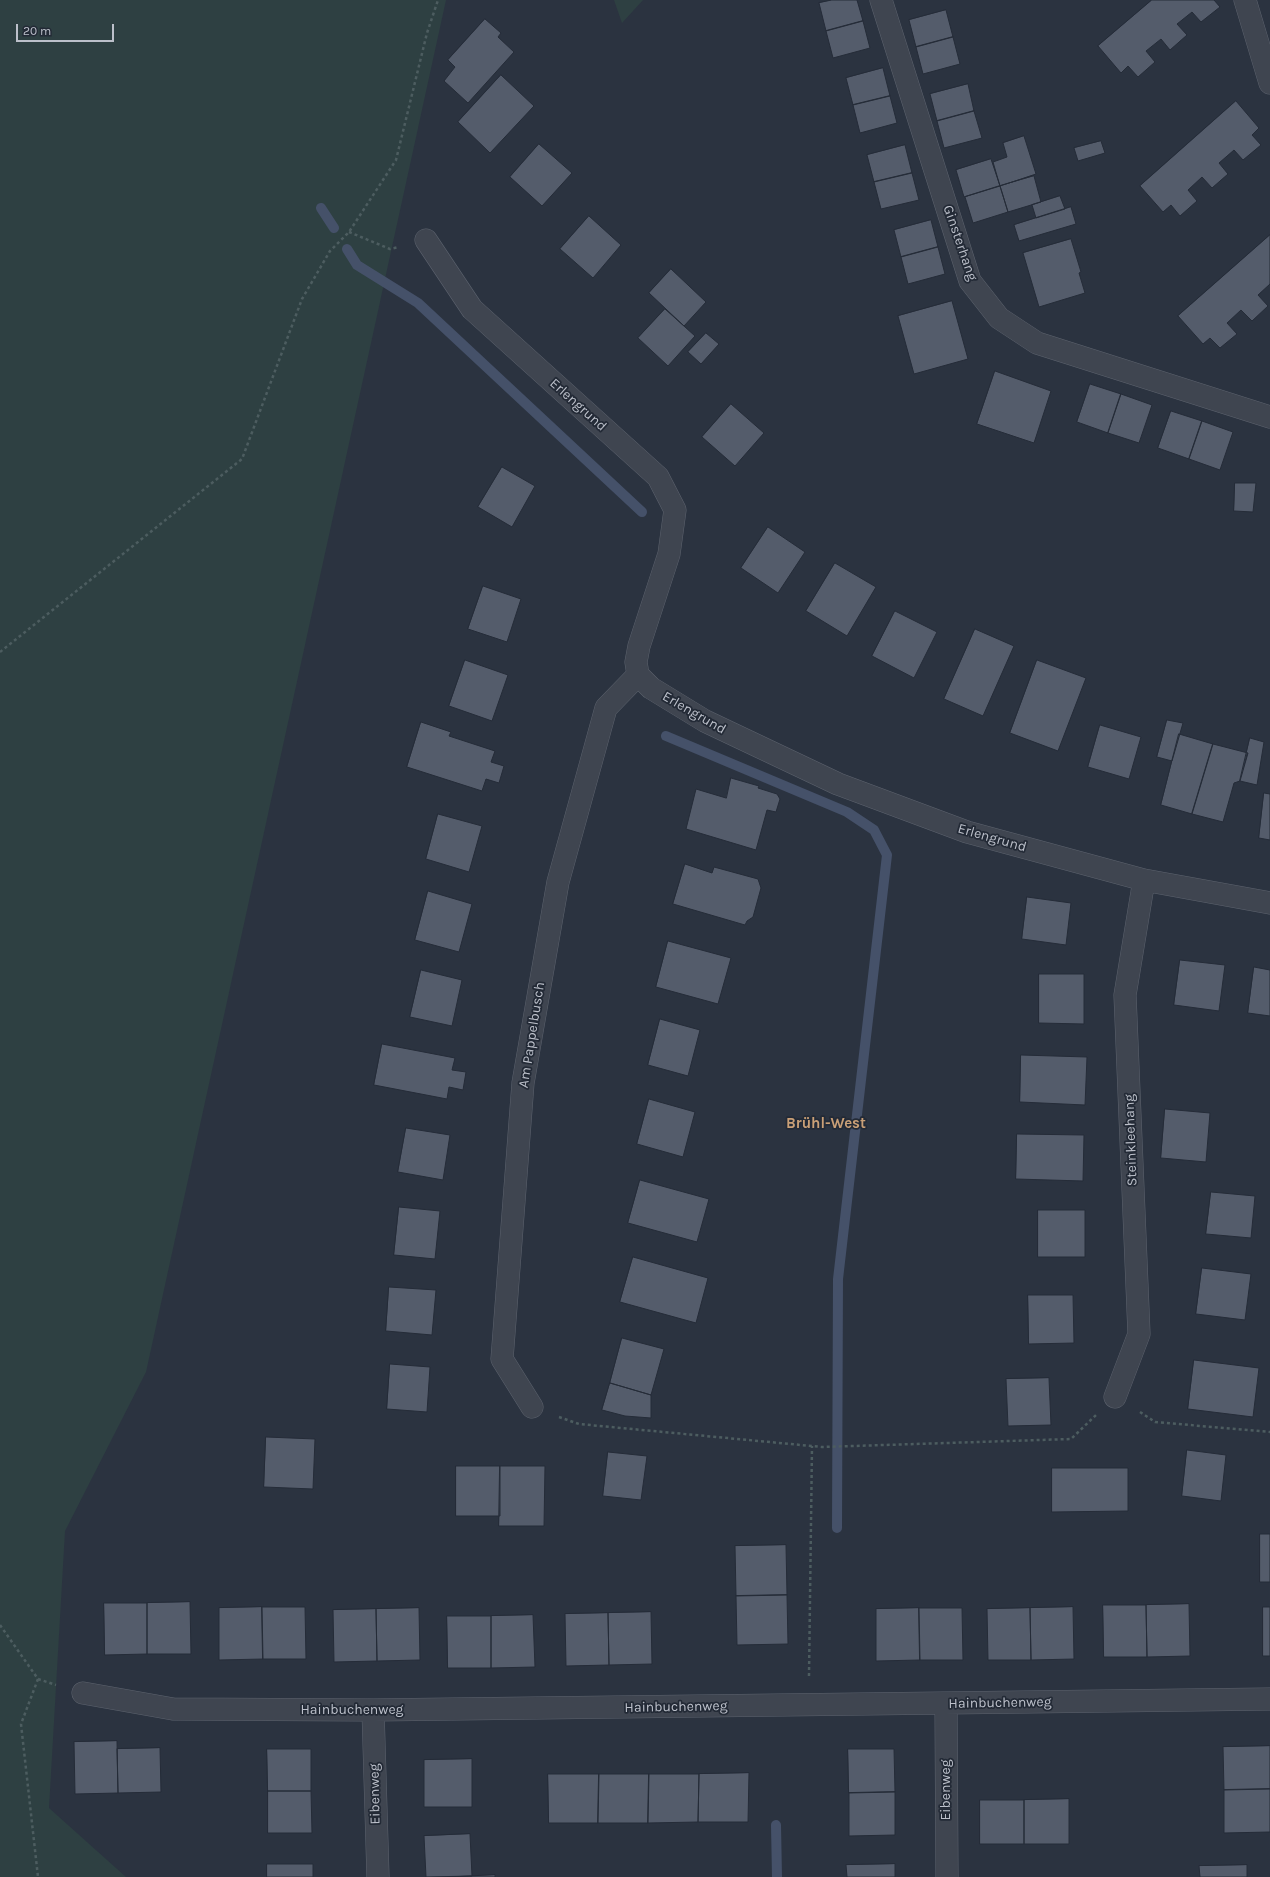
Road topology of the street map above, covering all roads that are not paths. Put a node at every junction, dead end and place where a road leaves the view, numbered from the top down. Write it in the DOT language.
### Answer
graph roads {
  1 [pos="881,0"];
  2 [pos="1246,0"];
  3 [pos="1270,83"];
  4 [pos="426,240"];
  5 [pos="1269,415"];
  6 [pos="638,675"];
  7 [pos="1144,880"];
  8 [pos="1270,903"];
  9 [pos="1115,1397"];
  10 [pos="532,1407"];
  11 [pos="83,1692"];
  12 [pos="1270,1699"];
  13 [pos="946,1704"];
  14 [pos="373,1710"];
  15 [pos="378,1877"];
  16 [pos="947,1877"];
  1 -- 5 [label="street, Ginsterhang"];
  2 -- 3 [label="street"];
  4 -- 6 [label="street, Erlengrund"];
  6 -- 7 [label="street, Erlengrund"];
  6 -- 10 [label="street, Am Pappelbusch"];
  7 -- 8 [label="street, Erlengrund"];
  7 -- 9 [label="street, Steinkleehang"];
  11 -- 14 [label="street, Hainbuchenweg"];
  12 -- 13 [label="street, Hainbuchenweg"];
  13 -- 14 [label="street, Hainbuchenweg"];
  13 -- 16 [label="street, Eibenweg"];
  14 -- 15 [label="street, Eibenweg"];
}
